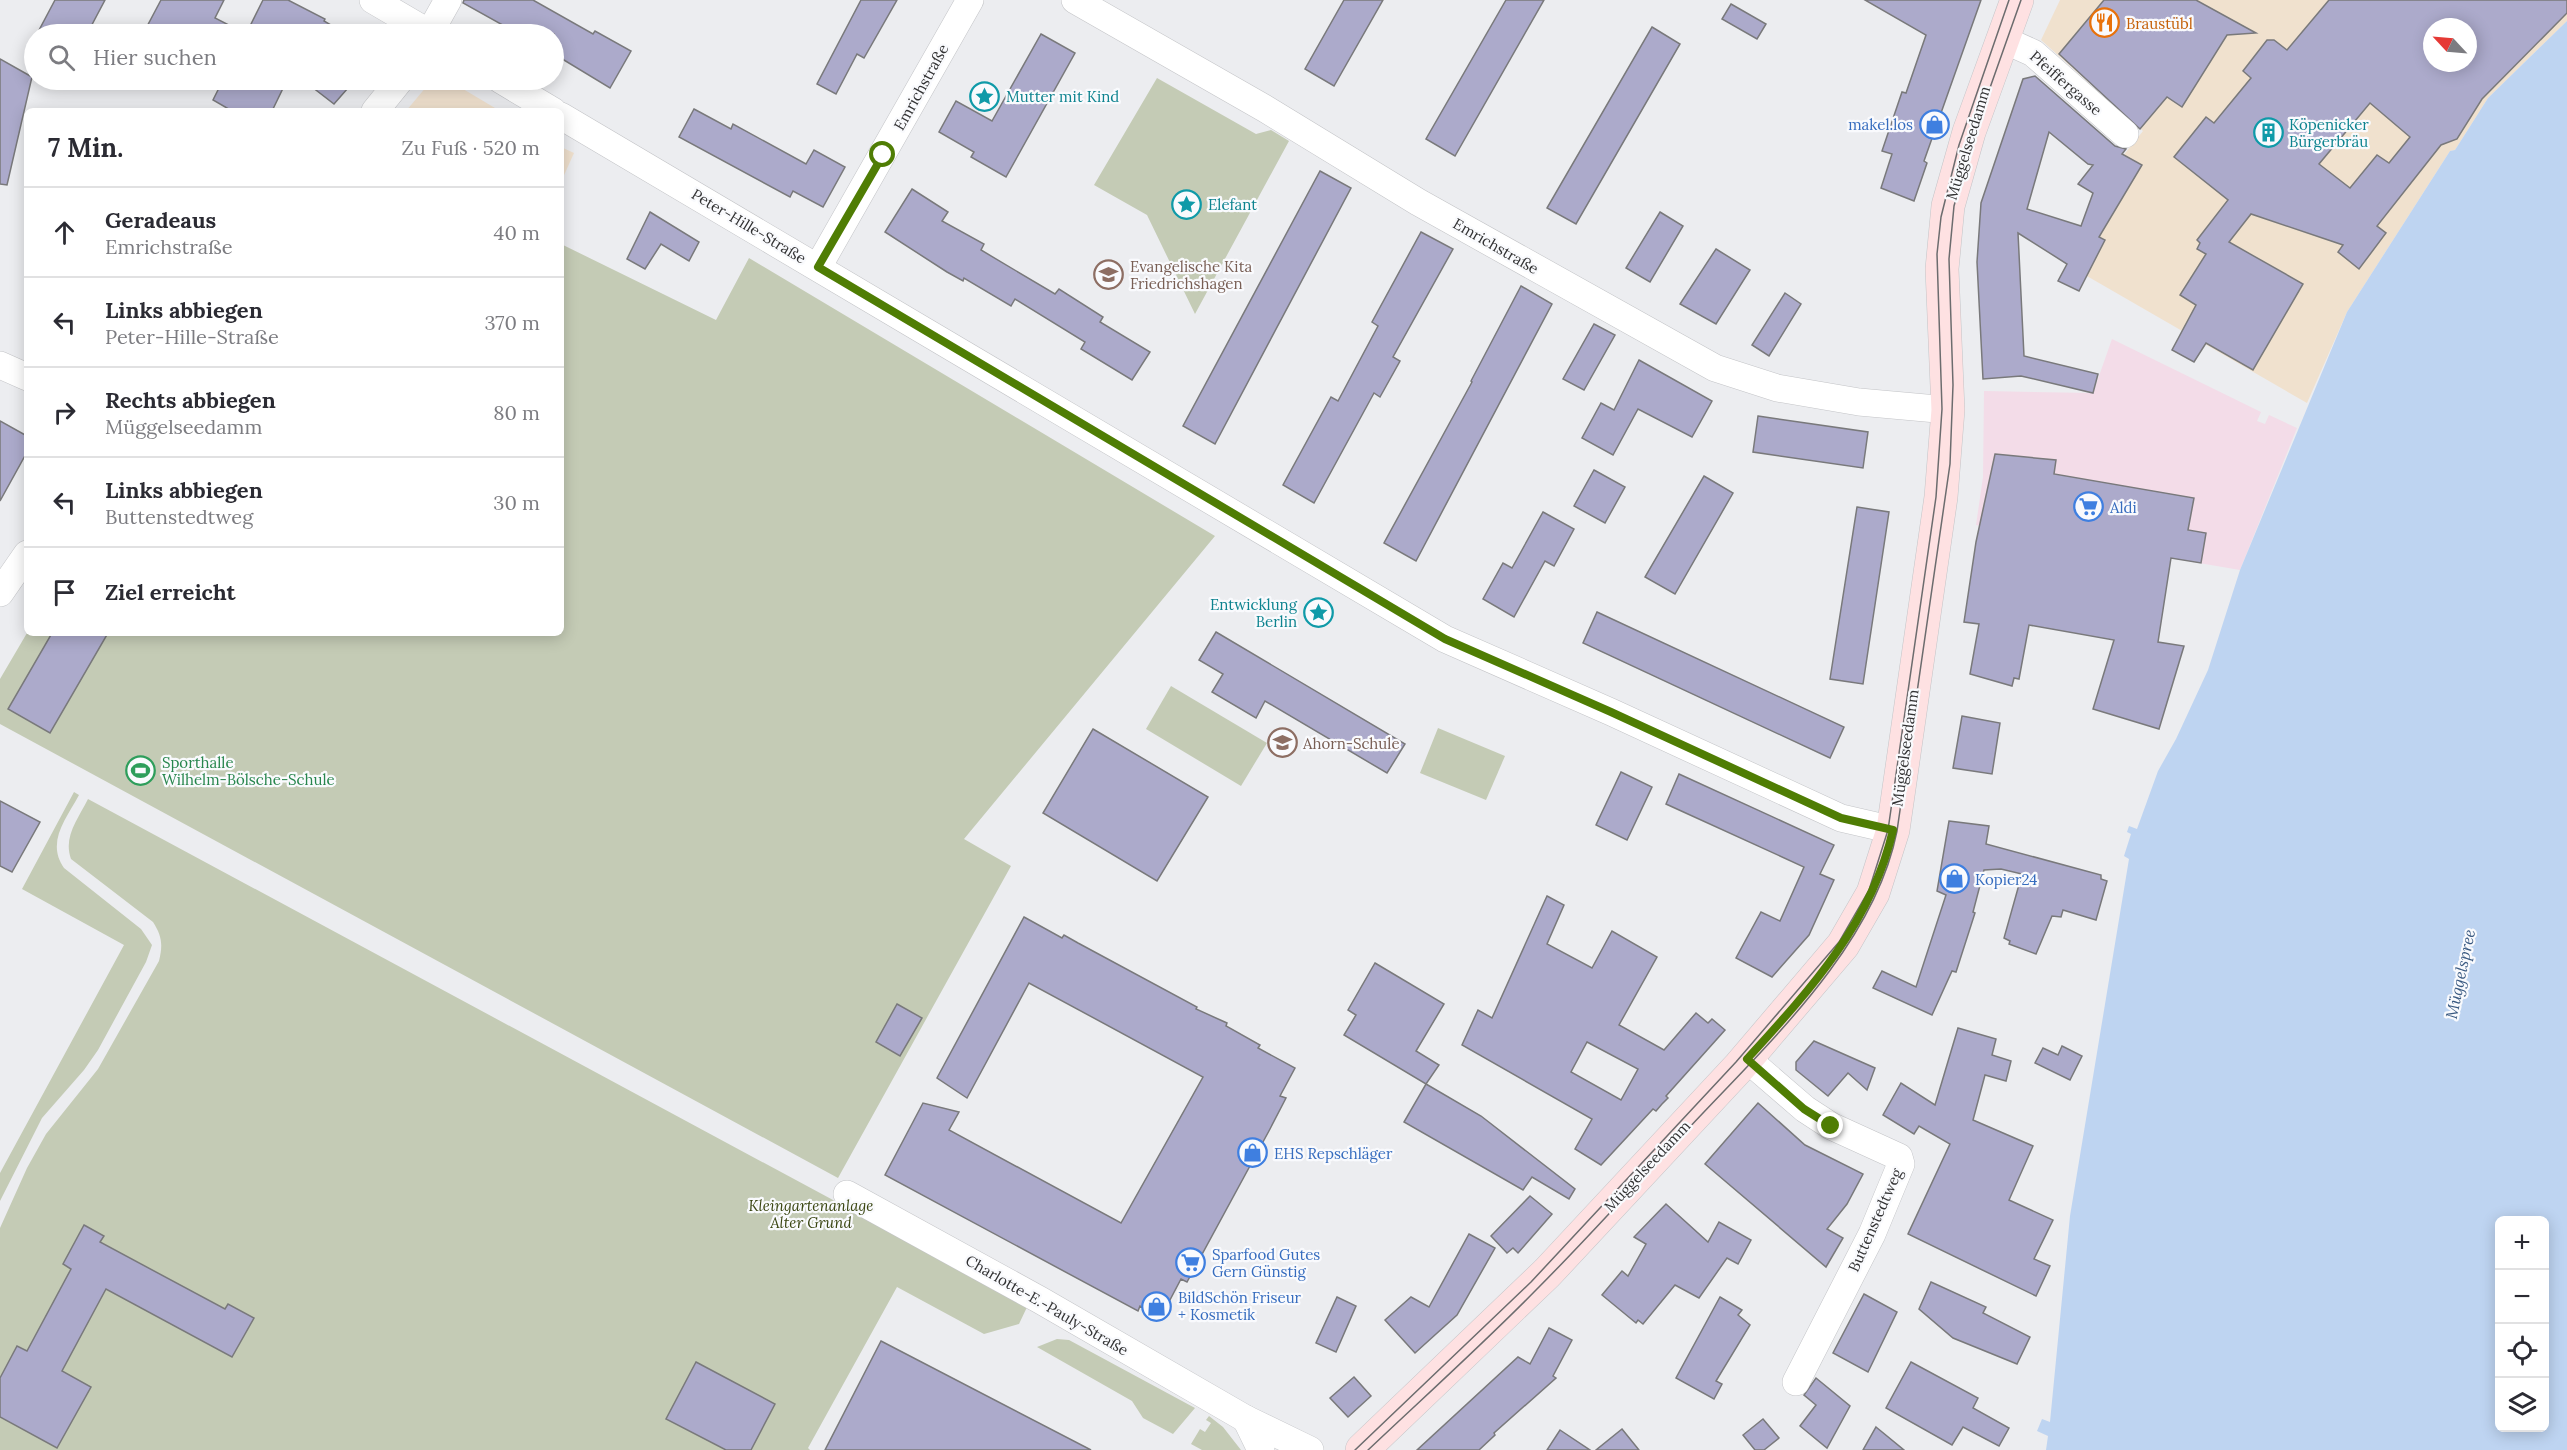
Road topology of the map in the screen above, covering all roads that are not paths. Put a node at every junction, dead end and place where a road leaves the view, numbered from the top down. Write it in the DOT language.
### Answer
graph roads {
  1 [pos="373,0"];
  2 [pos="448,0"];
  3 [pos="970,0"];
  4 [pos="1075,0"];
  5 [pos="2017,0"];
  6 [pos="413,24"];
  7 [pos="435,24"];
  8 [pos="2002,39"];
  9 [pos="392,90"];
  10 [pos="518,90"];
  11 [pos="377,108"];
  12 [pos="548,108"];
  13 [pos="564,118"];
  14 [pos="2125,134"];
  15 [pos="818,267"];
  16 [pos="0,365"];
  17 [pos="24,376"];
  18 [pos="1948,410"];
  19 [pos="24,558"];
  20 [pos="0,593"];
  21 [pos="1893,830"];
  22 [pos="1747,1059"];
  23 [pos="847,1194"];
  24 [pos="1796,1382"];
  25 [pos="1246,1419"];
  26 [pos="1371,1447"];
  27 [pos="1262,1450"];
  28 [pos="1310,1450"];
  1 -- 6 [label="street"];
  2 -- 7 [label="street"];
  3 -- 15 [label="street, Emrichstraße"];
  4 -- 18 [label="street, Emrichstraße"];
  5 -- 8 [label="main road, Müggelseedamm"];
  8 -- 14 [label="street, Pfeiffergasse"];
  8 -- 18 [label="main road, Müggelseedamm"];
  9 -- 11 [label="street"];
  10 -- 12 [label="street"];
  13 -- 15 [label="street, Peter-Hille-Straße"];
  15 -- 21 [label="street, Peter-Hille-Straße"];
  16 -- 17 [label="street"];
  18 -- 21 [label="main road, Müggelseedamm"];
  19 -- 20 [label="street"];
  21 -- 22 [label="main road, Müggelseedamm"];
  22 -- 24 [label="street, Buttenstedtweg"];
  22 -- 26 [label="main road, Müggelseedamm"];
  23 -- 25 [label="street, Charlotte-E.-Pauly-Straße"];
  25 -- 27 [label="street"];
  25 -- 28 [label="street, Charlotte-E.-Pauly-Straße"];
}
